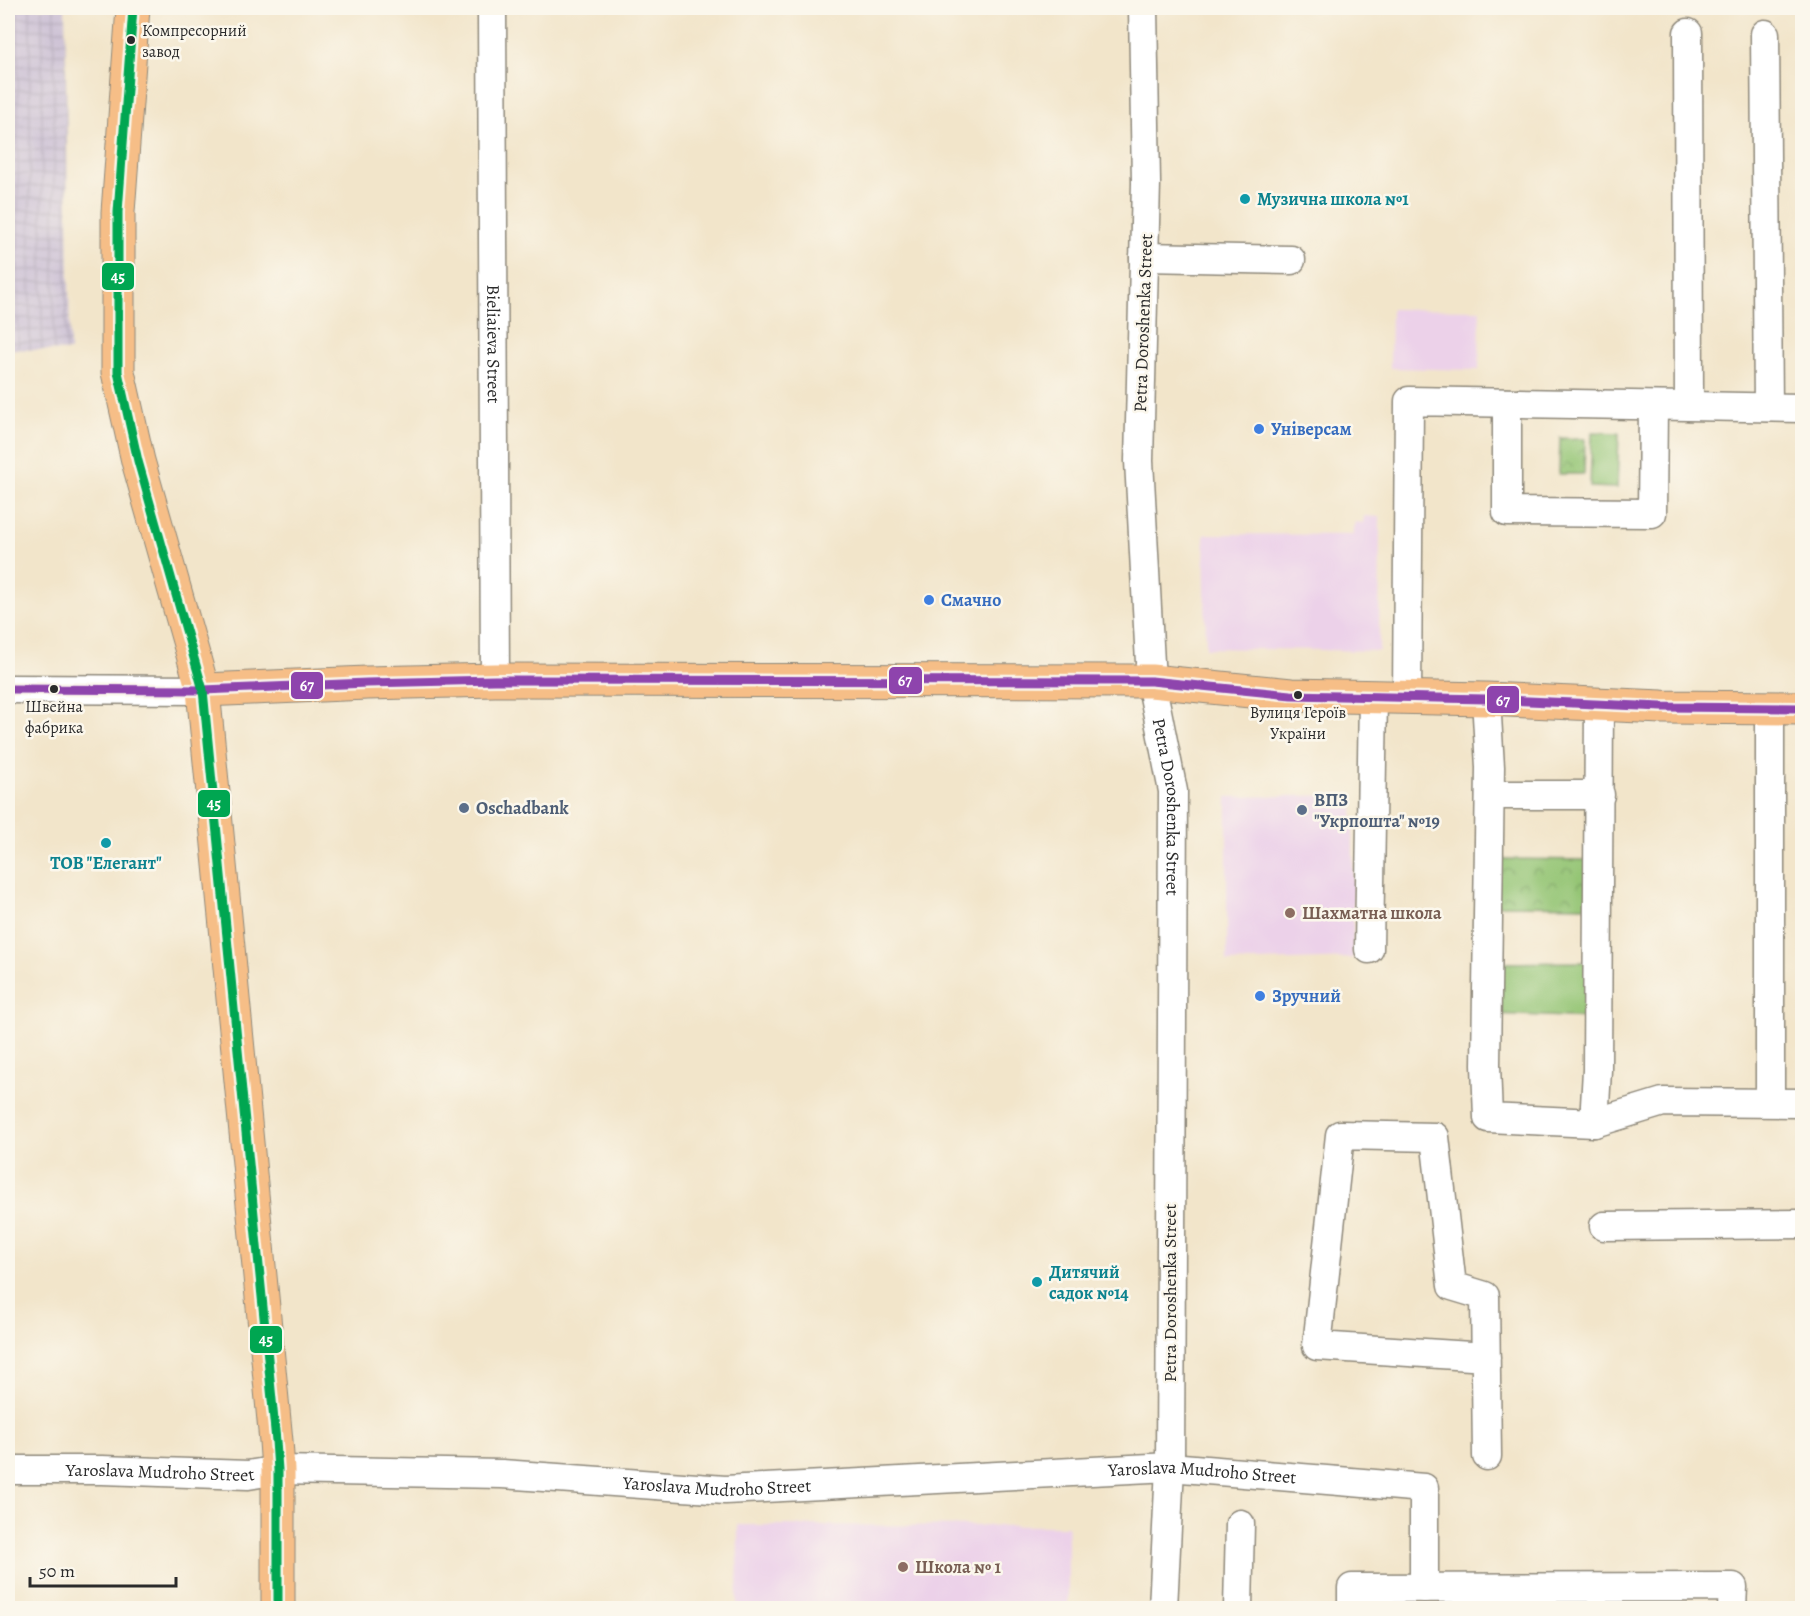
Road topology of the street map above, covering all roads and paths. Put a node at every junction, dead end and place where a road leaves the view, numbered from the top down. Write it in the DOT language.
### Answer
graph roads {
  1 [pos="133,8"];
  2 [pos="492,8"];
  3 [pos="1143,8"];
  4 [pos="1688,33"];
  5 [pos="1765,34"];
  6 [pos="1144,257"];
  7 [pos="1291,261"];
  8 [pos="1507,403"];
  9 [pos="1653,406"];
  10 [pos="1689,406"];
  11 [pos="1768,408"];
  12 [pos="1803,408"];
  13 [pos="495,680"];
  14 [pos="1151,681"];
  15 [pos="8,689"];
  16 [pos="204,690"];
  17 [pos="1373,697"];
  18 [pos="1407,698"];
  19 [pos="1486,699"];
  20 [pos="1599,704"];
  21 [pos="1770,708"];
  22 [pos="1803,708"];
  23 [pos="1490,795"];
  24 [pos="1600,795"];
  25 [pos="1369,949"];
  26 [pos="1770,1102"];
  27 [pos="1803,1103"];
  28 [pos="1594,1123"];
  29 [pos="1803,1224"];
  30 [pos="1604,1226"];
  31 [pos="1486,1357"];
  32 [pos="1487,1456"];
  33 [pos="1170,1467"];
  34 [pos="8,1470"];
  35 [pos="278,1470"];
  36 [pos="1240,1524"];
  37 [pos="1424,1588"];
  38 [pos="278,1608"];
  39 [pos="1163,1608"];
  40 [pos="1238,1608"];
  41 [pos="1352,1608"];
  42 [pos="1732,1608"];
  1 -- 16 [label="main road"];
  2 -- 13 [label="street, Bieliaieva Street"];
  3 -- 6 [label="street, Petra Doroshenka Street"];
  4 -- 10 [label="street"];
  5 -- 11 [label="street"];
  6 -- 7 [label="street"];
  6 -- 14 [label="street, Petra Doroshenka Street"];
  8 -- 9 [label="street"];
  8 -- 9 [label="street"];
  8 -- 18 [label="street"];
  9 -- 10 [label="street"];
  10 -- 11 [label="street"];
  11 -- 12 [label="street"];
  13 -- 14 [label="main road"];
  13 -- 16 [label="main road"];
  14 -- 17 [label="main road"];
  14 -- 33 [label="street, Petra Doroshenka Street"];
  15 -- 16 [label="street"];
  16 -- 35 [label="main road"];
  17 -- 18 [label="main road"];
  17 -- 25 [label="street"];
  18 -- 19 [label="main road"];
  19 -- 20 [label="main road"];
  19 -- 23 [label="street"];
  20 -- 21 [label="main road"];
  20 -- 24 [label="street"];
  21 -- 22 [label="main road"];
  21 -- 26 [label="street"];
  23 -- 24 [label="street"];
  23 -- 28 [label="street"];
  24 -- 28 [label="street"];
  26 -- 27 [label="street"];
  26 -- 28 [label="street"];
  29 -- 30 [label="street"];
  31 -- 31 [label="street"];
  31 -- 32 [label="street"];
  33 -- 35 [label="street, Yaroslava Mudroho Street"];
  33 -- 37 [label="street, Yaroslava Mudroho Street"];
  33 -- 39 [label="street, Petra Doroshenka Street"];
  34 -- 35 [label="street, Yaroslava Mudroho Street"];
  35 -- 38 [label="main road"];
  36 -- 40 [label="street"];
  37 -- 41 [label="street"];
  37 -- 42 [label="street"];
}
